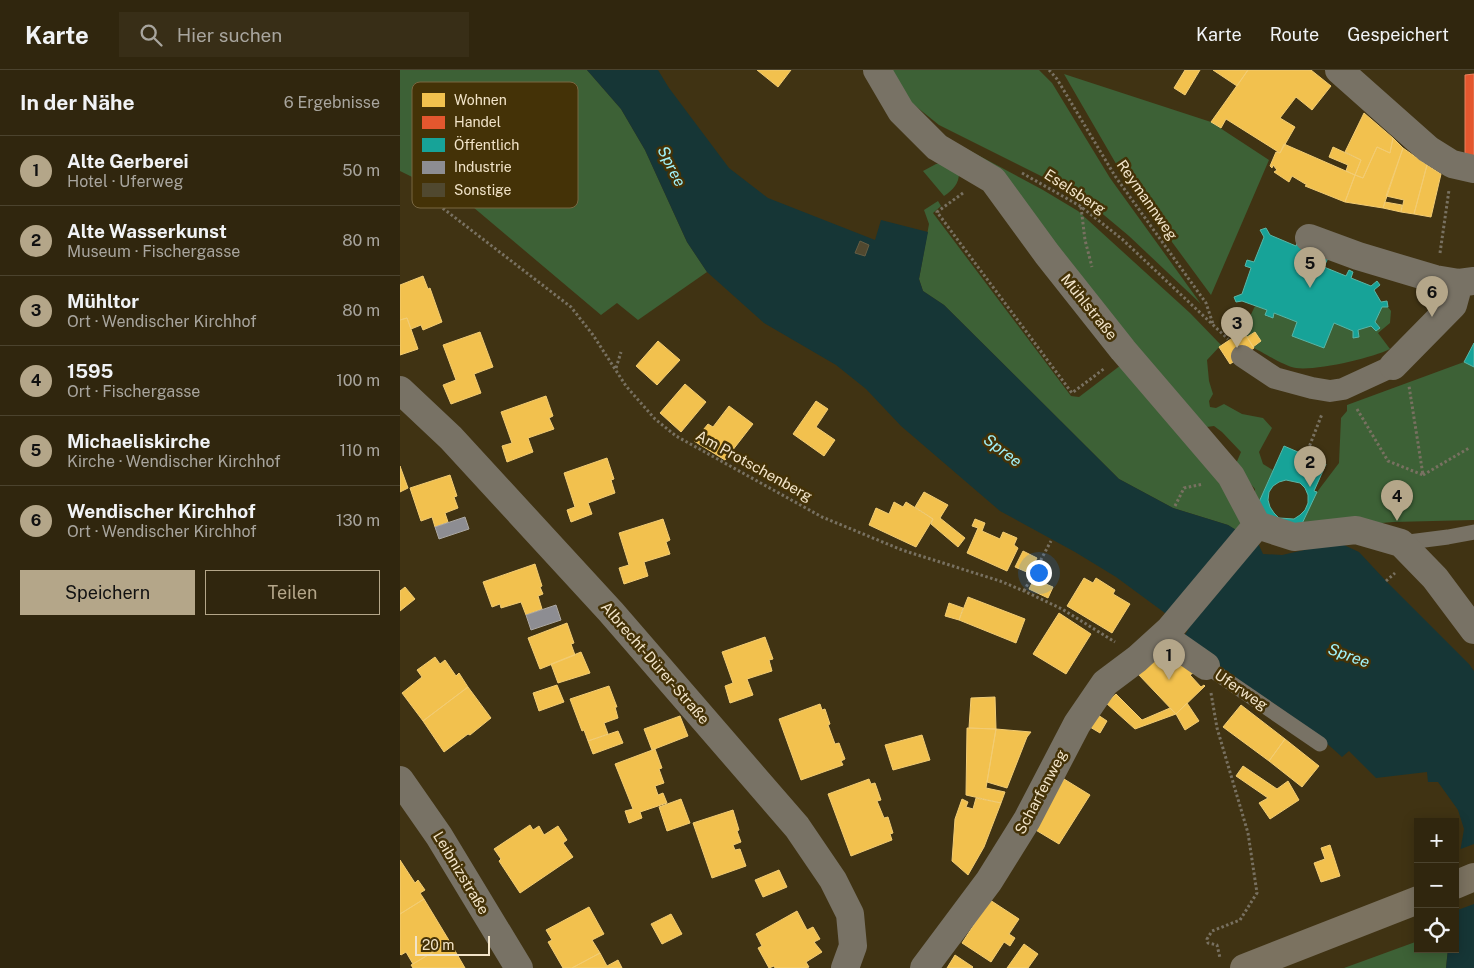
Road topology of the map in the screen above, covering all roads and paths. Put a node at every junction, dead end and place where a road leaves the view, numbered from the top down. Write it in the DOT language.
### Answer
graph roads {
  1 [pos="877,70"];
  2 [pos="1048,70"];
  3 [pos="1340,70"];
  4 [pos="1463,167"];
  5 [pos="1020,172"];
  6 [pos="966,191"];
  7 [pos="443,208"];
  8 [pos="1442,234"];
  9 [pos="1309,238"];
  10 [pos="1466,282"];
  11 [pos="1213,325"];
  12 [pos="1236,348"];
  13 [pos="622,352"];
  14 [pos="1393,366"];
  15 [pos="616,368"];
  16 [pos="1106,368"];
  17 [pos="400,390"];
  18 [pos="1336,390"];
  19 [pos="1469,448"];
  20 [pos="1306,455"];
  21 [pos="1423,475"];
  22 [pos="1184,488"];
  23 [pos="1174,506"];
  24 [pos="1253,530"];
  25 [pos="1474,532"];
  26 [pos="1051,541"];
  27 [pos="1401,542"];
  28 [pos="1024,591"];
  29 [pos="1474,630"];
  30 [pos="1166,633"];
  31 [pos="1137,659"];
  32 [pos="1206,666"];
  33 [pos="1217,728"];
  34 [pos="1320,744"];
  35 [pos="400,780"];
  36 [pos="1474,878"];
  37 [pos="1459,884"];
  38 [pos="1414,901"];
  39 [pos="1237,965"];
  40 [pos="519,968"];
  41 [pos="845,968"];
  42 [pos="924,968"];
  1 -- 24 [label="street, Mühlstraße"];
  2 -- 11 [label="path, Reymannweg"];
  3 -- 4 [label="street"];
  4 -- 8 [label="path"];
  5 -- 11 [label="path, Eselsberg"];
  6 -- 16 [label="path"];
  7 -- 15 [label="path, Am Protschenberg"];
  9 -- 10 [label="street"];
  10 -- 14 [label="street"];
  11 -- 12 [label="path, Reymannweg"];
  12 -- 18 [label="street"];
  13 -- 15 [label="path"];
  14 -- 18 [label="street"];
  14 -- 21 [label="path"];
  15 -- 28 [label="path, Am Protschenberg"];
  17 -- 41 [label="street, Albrecht-Dürer-Straße"];
  18 -- 20 [label="path"];
  18 -- 21 [label="path"];
  19 -- 21 [label="path"];
  22 -- 23 [label="path"];
  24 -- 27 [label="street"];
  24 -- 30 [label="street, Scharfenweg"];
  25 -- 27 [label="lane"];
  26 -- 28 [label="path"];
  27 -- 29 [label="street"];
  28 -- 31 [label="path, Am Protschenberg"];
  30 -- 31 [label="street, Scharfenweg"];
  30 -- 32 [label="street, Uferweg"];
  31 -- 42 [label="street, Scharfenweg"];
  32 -- 34 [label="lane, Uferweg"];
  33 -- 39 [label="path"];
  35 -- 40 [label="street, Leibnizstraße"];
  36 -- 37 [label="main road"];
  38 -- 39 [label="main road"];
}
